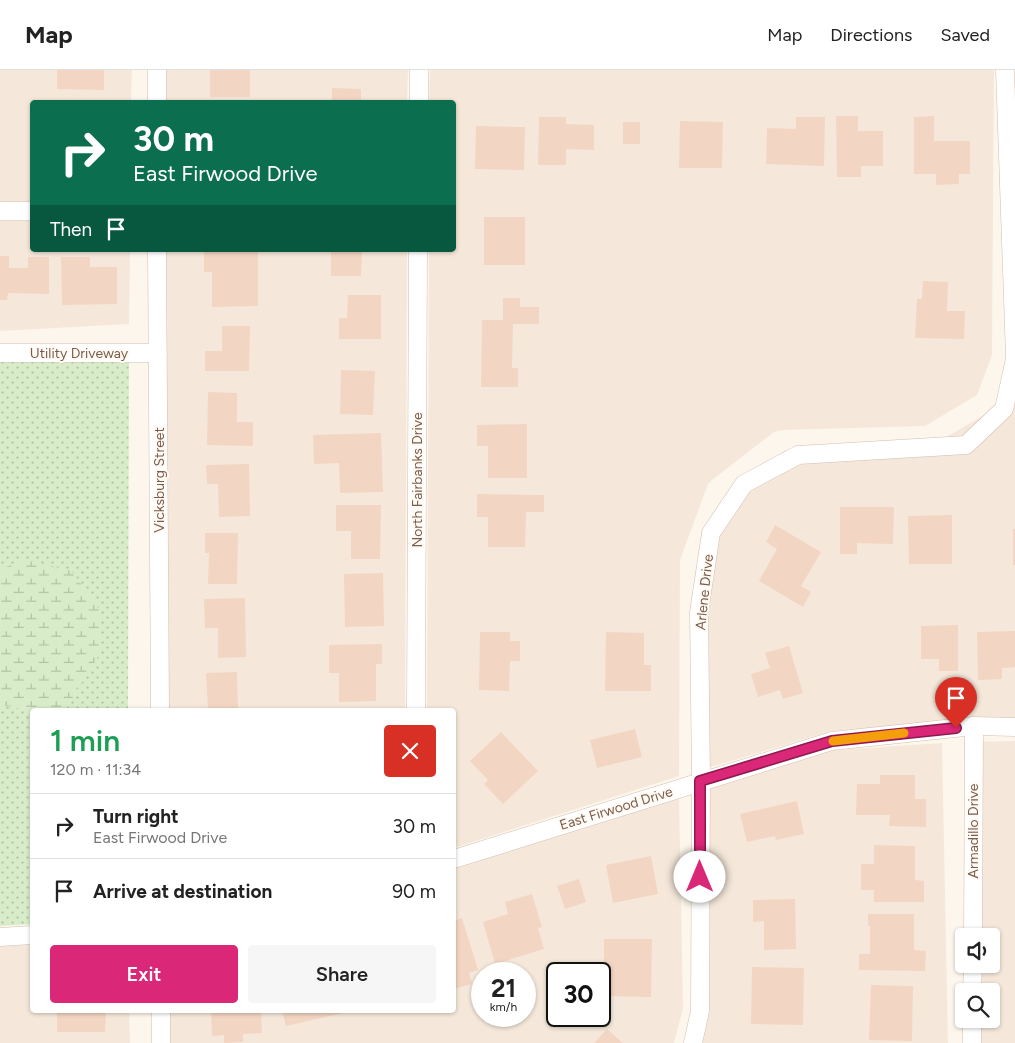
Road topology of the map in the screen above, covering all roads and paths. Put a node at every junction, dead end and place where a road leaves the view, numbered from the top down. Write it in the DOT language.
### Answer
graph roads {
  1 [pos="157,70"];
  2 [pos="419,70"];
  3 [pos="1005,70"];
  4 [pos="157,100"];
  5 [pos="419,100"];
  6 [pos="0,211"];
  7 [pos="30,211"];
  8 [pos="157,252"];
  9 [pos="418,252"];
  10 [pos="0,353"];
  11 [pos="158,353"];
  12 [pos="1015,357"];
  13 [pos="160,708"];
  14 [pos="416,708"];
  15 [pos="974,726"];
  16 [pos="1015,727"];
  17 [pos="700,781"];
  18 [pos="456,858"];
  19 [pos="973,928"];
  20 [pos="30,935"];
  21 [pos="0,937"];
  22 [pos="161,1013"];
  23 [pos="972,1028"];
  24 [pos="161,1043"];
  25 [pos="693,1043"];
  26 [pos="972,1043"];
  1 -- 4 [label="street"];
  2 -- 5 [label="street"];
  3 -- 12 [label="street, Arlene Drive"];
  6 -- 7 [label="street"];
  8 -- 11 [label="street, Vicksburg Street"];
  9 -- 14 [label="street, North Fairbanks Drive"];
  10 -- 11 [label="street, Utility Driveway"];
  11 -- 13 [label="street, Vicksburg Street"];
  12 -- 17 [label="street, Arlene Drive"];
  15 -- 16 [label="street, East Firwood Drive"];
  15 -- 17 [label="street, East Firwood Drive"];
  15 -- 19 [label="street, Armadillo Drive"];
  17 -- 18 [label="street, East Firwood Drive"];
  17 -- 25 [label="street, Arlene Drive"];
  20 -- 21 [label="street"];
  22 -- 24 [label="street"];
  23 -- 26 [label="street"];
}
